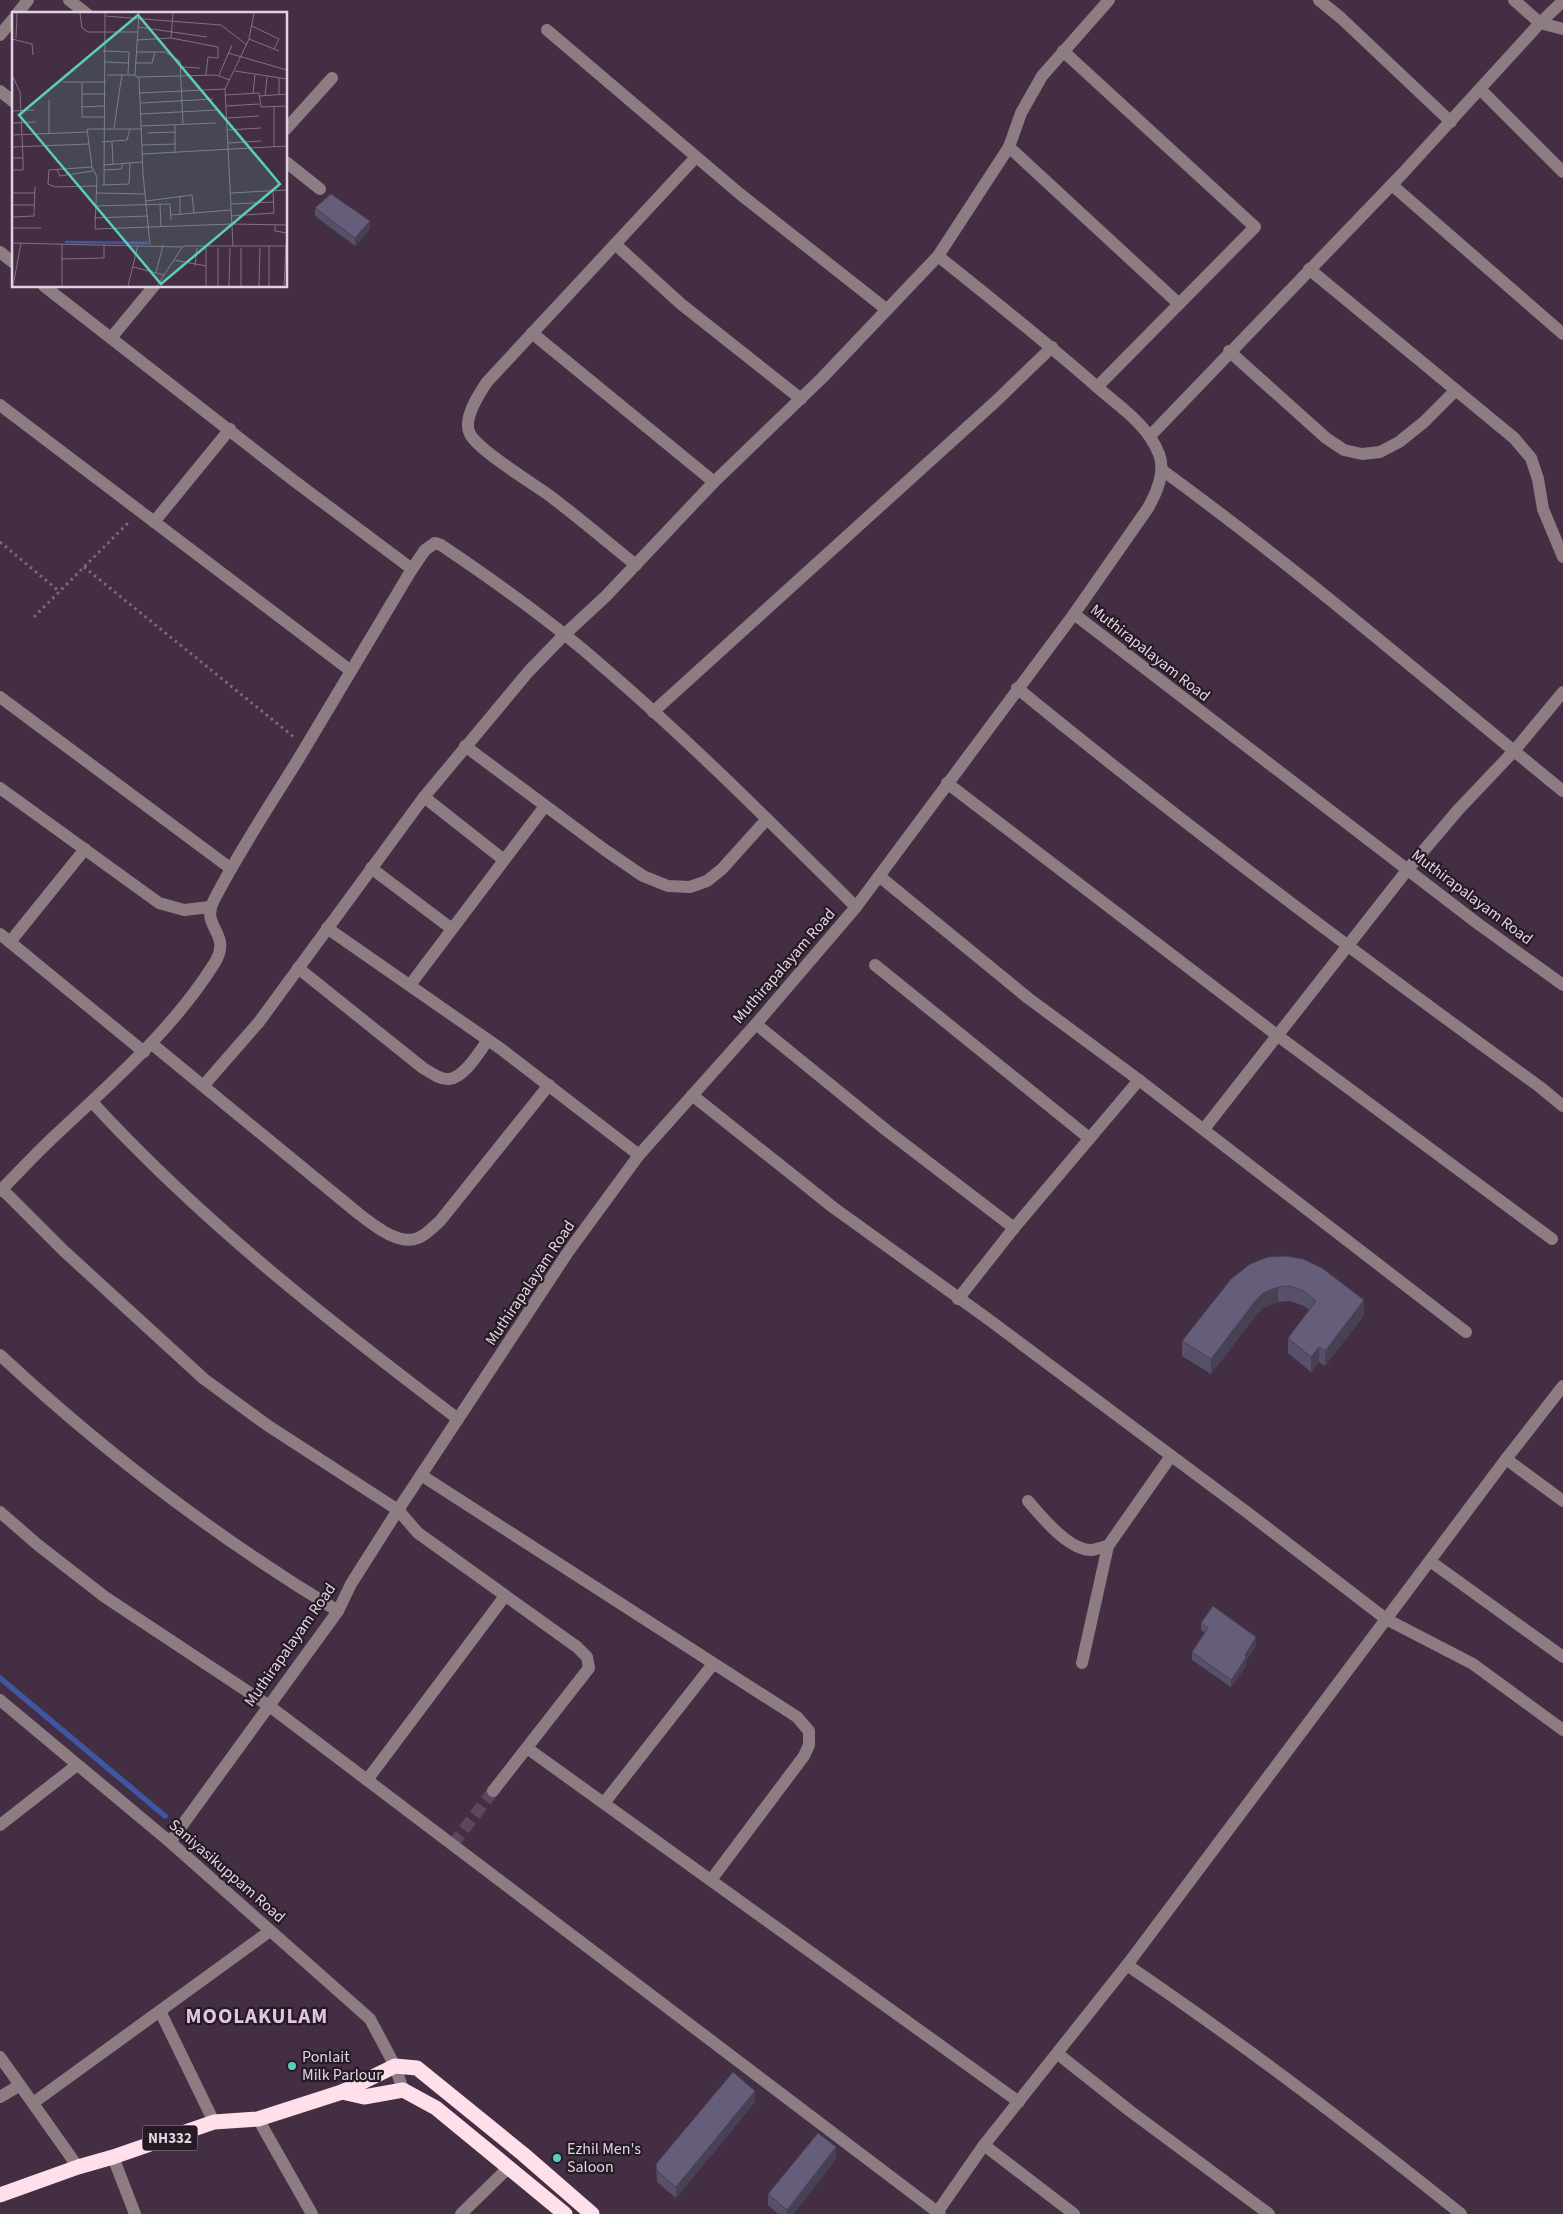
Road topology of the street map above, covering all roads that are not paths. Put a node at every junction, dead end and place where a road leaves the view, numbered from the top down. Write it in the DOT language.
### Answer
graph roads {
  1 [pos="28,0"];
  2 [pos="69,0"];
  3 [pos="1109,0"];
  4 [pos="1319,0"];
  5 [pos="1514,0"];
  6 [pos="1563,1"];
  7 [pos="19,12"];
  8 [pos="84,12"];
  9 [pos="12,20"];
  10 [pos="1540,23"];
  11 [pos="1563,29"];
  12 [pos="547,30"];
  13 [pos="0,35"];
  14 [pos="1063,52"];
  15 [pos="332,78"];
  16 [pos="1480,89"];
  17 [pos="0,91"];
  18 [pos="12,100"];
  19 [pos="1450,122"];
  20 [pos="288,127"];
  21 [pos="1009,147"];
  22 [pos="696,157"];
  23 [pos="288,164"];
  24 [pos="1563,172"];
  25 [pos="1392,185"];
  26 [pos="320,189"];
  27 [pos="615,244"];
  28 [pos="0,252"];
  29 [pos="938,256"];
  30 [pos="12,261"];
  31 [pos="1309,269"];
  32 [pos="47,288"];
  33 [pos="152,288"];
  34 [pos="1179,304"];
  35 [pos="886,309"];
  36 [pos="532,333"];
  37 [pos="1563,334"];
  38 [pos="111,338"];
  39 [pos="1052,347"];
  40 [pos="1229,352"];
  41 [pos="1097,387"];
  42 [pos="1456,390"];
  43 [pos="801,399"];
  44 [pos="0,405"];
  45 [pos="230,430"];
  46 [pos="1150,436"];
  47 [pos="1162,470"];
  48 [pos="714,482"];
  49 [pos="154,522"];
  50 [pos="1563,556"];
  51 [pos="636,565"];
  52 [pos="412,569"];
  53 [pos="1074,614"];
  54 [pos="564,635"];
  55 [pos="351,671"];
  56 [pos="1018,688"];
  57 [pos="1563,692"];
  58 [pos="0,697"];
  59 [pos="653,712"];
  60 [pos="466,746"];
  61 [pos="1514,751"];
  62 [pos="947,783"];
  63 [pos="0,788"];
  64 [pos="1563,791"];
  65 [pos="424,797"];
  66 [pos="545,806"];
  67 [pos="767,819"];
  68 [pos="85,849"];
  69 [pos="504,860"];
  70 [pos="230,868"];
  71 [pos="371,868"];
  72 [pos="1408,869"];
  73 [pos="879,876"];
  74 [pos="210,907"];
  75 [pos="856,907"];
  76 [pos="328,928"];
  77 [pos="452,929"];
  78 [pos="0,934"];
  79 [pos="10,942"];
  80 [pos="1348,948"];
  81 [pos="876,965"];
  82 [pos="298,968"];
  83 [pos="410,985"];
  84 [pos="1563,985"];
  85 [pos="756,1024"];
  86 [pos="1278,1036"];
  87 [pos="488,1040"];
  88 [pos="148,1048"];
  89 [pos="1139,1080"];
  90 [pos="204,1085"];
  91 [pos="549,1085"];
  92 [pos="692,1096"];
  93 [pos="92,1102"];
  94 [pos="1563,1106"];
  95 [pos="1204,1130"];
  96 [pos="1089,1138"];
  97 [pos="639,1155"];
  98 [pos="1,1190"];
  99 [pos="1014,1228"];
  100 [pos="1552,1239"];
  101 [pos="958,1299"];
  102 [pos="1466,1332"];
  103 [pos="0,1355"];
  104 [pos="1563,1386"];
  105 [pos="458,1419"];
  106 [pos="1171,1456"];
  107 [pos="1506,1459"];
  108 [pos="421,1475"];
  109 [pos="1563,1500"];
  110 [pos="1028,1501"];
  111 [pos="398,1510"];
  112 [pos="0,1512"];
  113 [pos="1108,1546"];
  114 [pos="1430,1561"];
  115 [pos="505,1596"];
  116 [pos="338,1611"];
  117 [pos="1386,1620"];
  118 [pos="1563,1657"];
  119 [pos="1082,1663"];
  120 [pos="714,1664"];
  121 [pos="0,1700"];
  122 [pos="268,1706"];
  123 [pos="1563,1730"];
  124 [pos="527,1748"];
  125 [pos="77,1765"];
  126 [pos="367,1780"];
  127 [pos="494,1791"];
  128 [pos="604,1803"];
  129 [pos="0,1825"];
  130 [pos="170,1842"];
  131 [pos="711,1880"];
  132 [pos="270,1931"];
  133 [pos="1127,1965"];
  134 [pos="160,2011"];
  135 [pos="1058,2054"];
  136 [pos="0,2057"];
  137 [pos="395,2066"];
  138 [pos="20,2085"];
  139 [pos="403,2090"];
  140 [pos="342,2092"];
  141 [pos="0,2097"];
  142 [pos="1019,2102"];
  143 [pos="33,2103"];
  144 [pos="258,2119"];
  145 [pos="214,2122"];
  146 [pos="984,2145"];
  147 [pos="113,2157"];
  148 [pos="78,2167"];
  149 [pos="509,2167"];
  150 [pos="0,2195"];
  151 [pos="938,2213"];
  152 [pos="135,2214"];
  153 [pos="312,2214"];
  154 [pos="461,2214"];
  155 [pos="565,2214"];
  156 [pos="592,2214"];
  157 [pos="1074,2214"];
  158 [pos="1269,2214"];
  159 [pos="1461,2214"];
  1 -- 7 [label="street"];
  2 -- 8 [label="street"];
  3 -- 14 [label="street"];
  4 -- 19 [label="street"];
  5 -- 10 [label="street"];
  6 -- 10 [label="street"];
  9 -- 13 [label="street"];
  10 -- 11 [label="street"];
  10 -- 16 [label="street"];
  12 -- 22 [label="street"];
  14 -- 21 [label="street"];
  14 -- 34 [label="street"];
  15 -- 20 [label="street"];
  16 -- 19 [label="street"];
  16 -- 24 [label="street"];
  17 -- 18 [label="street"];
  19 -- 25 [label="street"];
  21 -- 29 [label="street"];
  21 -- 34 [label="street"];
  22 -- 27 [label="street"];
  22 -- 35 [label="street"];
  23 -- 26 [label="street"];
  25 -- 31 [label="street"];
  25 -- 37 [label="street"];
  27 -- 36 [label="street"];
  27 -- 43 [label="street"];
  28 -- 30 [label="street"];
  29 -- 35 [label="street"];
  29 -- 39 [label="street"];
  31 -- 40 [label="street"];
  31 -- 42 [label="street"];
  32 -- 38 [label="street"];
  33 -- 38 [label="street"];
  34 -- 41 [label="street"];
  35 -- 43 [label="street"];
  36 -- 48 [label="street"];
  36 -- 51 [label="street"];
  38 -- 45 [label="street"];
  39 -- 41 [label="street"];
  39 -- 59 [label="street"];
  40 -- 42 [label="street"];
  40 -- 46 [label="street"];
  41 -- 46 [label="street"];
  42 -- 50 [label="street"];
  43 -- 48 [label="street"];
  44 -- 49 [label="street"];
  45 -- 49 [label="street"];
  45 -- 52 [label="street"];
  46 -- 47 [label="street"];
  47 -- 53 [label="street"];
  47 -- 61 [label="street"];
  48 -- 51 [label="street"];
  49 -- 55 [label="street"];
  51 -- 54 [label="street"];
  52 -- 54 [label="street"];
  52 -- 55 [label="street"];
  53 -- 56 [label="street, Muthirapalayam Road"];
  53 -- 72 [label="street, Muthirapalayam Road"];
  54 -- 59 [label="street"];
  54 -- 60 [label="street"];
  55 -- 70 [label="street"];
  56 -- 62 [label="street, Muthirapalayam Road"];
  56 -- 80 [label="street"];
  57 -- 61 [label="street"];
  58 -- 70 [label="street"];
  59 -- 67 [label="street"];
  60 -- 65 [label="street"];
  60 -- 66 [label="street"];
  61 -- 64 [label="street"];
  61 -- 72 [label="street"];
  62 -- 73 [label="street, Muthirapalayam Road"];
  62 -- 86 [label="street"];
  63 -- 68 [label="street"];
  65 -- 69 [label="street"];
  65 -- 71 [label="street"];
  66 -- 67 [label="street"];
  66 -- 69 [label="street"];
  67 -- 75 [label="street"];
  68 -- 74 [label="street"];
  68 -- 79 [label="street"];
  69 -- 77 [label="street"];
  70 -- 74 [label="street"];
  71 -- 76 [label="street"];
  71 -- 77 [label="street"];
  72 -- 80 [label="street"];
  72 -- 84 [label="street, Muthirapalayam Road"];
  73 -- 75 [label="street, Muthirapalayam Road"];
  73 -- 89 [label="street"];
  74 -- 88 [label="street"];
  75 -- 85 [label="street, Muthirapalayam Road"];
  76 -- 82 [label="street"];
  76 -- 83 [label="street"];
  77 -- 83 [label="street"];
  78 -- 79 [label="street"];
  79 -- 88 [label="street"];
  80 -- 86 [label="street"];
  80 -- 94 [label="street"];
  81 -- 96 [label="street"];
  82 -- 87 [label="street"];
  82 -- 90 [label="street"];
  83 -- 87 [label="street"];
  85 -- 92 [label="street, Muthirapalayam Road"];
  85 -- 99 [label="street"];
  86 -- 95 [label="street"];
  86 -- 100 [label="street"];
  87 -- 91 [label="street"];
  88 -- 90 [label="street"];
  88 -- 93 [label="street"];
  89 -- 95 [label="street"];
  89 -- 96 [label="street"];
  90 -- 91 [label="street"];
  91 -- 97 [label="street"];
  92 -- 97 [label="street, Muthirapalayam Road"];
  92 -- 101 [label="street"];
  93 -- 98 [label="street"];
  93 -- 105 [label="street"];
  95 -- 102 [label="street"];
  96 -- 99 [label="street"];
  97 -- 105 [label="street, Muthirapalayam Road"];
  98 -- 111 [label="street"];
  99 -- 101 [label="street"];
  101 -- 106 [label="street"];
  103 -- 116 [label="street"];
  104 -- 107 [label="street"];
  105 -- 108 [label="street, Muthirapalayam Road"];
  106 -- 113 [label="street"];
  106 -- 117 [label="street"];
  107 -- 109 [label="street"];
  107 -- 114 [label="street"];
  108 -- 111 [label="street, Muthirapalayam Road"];
  108 -- 120 [label="street"];
  110 -- 113 [label="street"];
  111 -- 115 [label="street"];
  111 -- 116 [label="street, Muthirapalayam Road"];
  112 -- 122 [label="street"];
  113 -- 119 [label="street"];
  114 -- 117 [label="street"];
  114 -- 118 [label="street"];
  115 -- 124 [label="street"];
  115 -- 126 [label="street"];
  116 -- 122 [label="street, Muthirapalayam Road"];
  117 -- 123 [label="street"];
  117 -- 133 [label="street"];
  120 -- 128 [label="street"];
  120 -- 131 [label="street"];
  121 -- 125 [label="street, Saniyasikuppam Road"];
  122 -- 126 [label="street"];
  122 -- 130 [label="street, Muthirapalayam Road"];
  124 -- 127 [label="street"];
  124 -- 128 [label="street"];
  125 -- 129 [label="street"];
  125 -- 130 [label="street, Saniyasikuppam Road"];
  126 -- 151 [label="street"];
  128 -- 131 [label="street"];
  130 -- 132 [label="street, Saniyasikuppam Road"];
  131 -- 142 [label="street"];
  132 -- 134 [label="street"];
  132 -- 137 [label="street, Saniyasikuppam Road"];
  133 -- 135 [label="street"];
  133 -- 159 [label="street"];
  134 -- 143 [label="street"];
  134 -- 145 [label="street"];
  135 -- 142 [label="street"];
  135 -- 158 [label="street"];
  136 -- 138 [label="street"];
  137 -- 139 [label="street, Saniyasikuppam Road"];
  137 -- 140 [label="highway, NH332"];
  137 -- 156 [label="highway"];
  138 -- 141 [label="street"];
  138 -- 143 [label="street"];
  139 -- 140 [label="highway, NH332"];
  139 -- 149 [label="highway"];
  140 -- 144 [label="highway, NH332"];
  142 -- 146 [label="street"];
  143 -- 148 [label="street"];
  144 -- 145 [label="highway, NH332"];
  144 -- 153 [label="street"];
  145 -- 147 [label="highway, NH332"];
  146 -- 151 [label="street"];
  146 -- 157 [label="street"];
  147 -- 148 [label="highway, NH332"];
  147 -- 152 [label="street"];
  148 -- 150 [label="highway, NH332"];
  149 -- 154 [label="street"];
  149 -- 155 [label="highway"];
}
